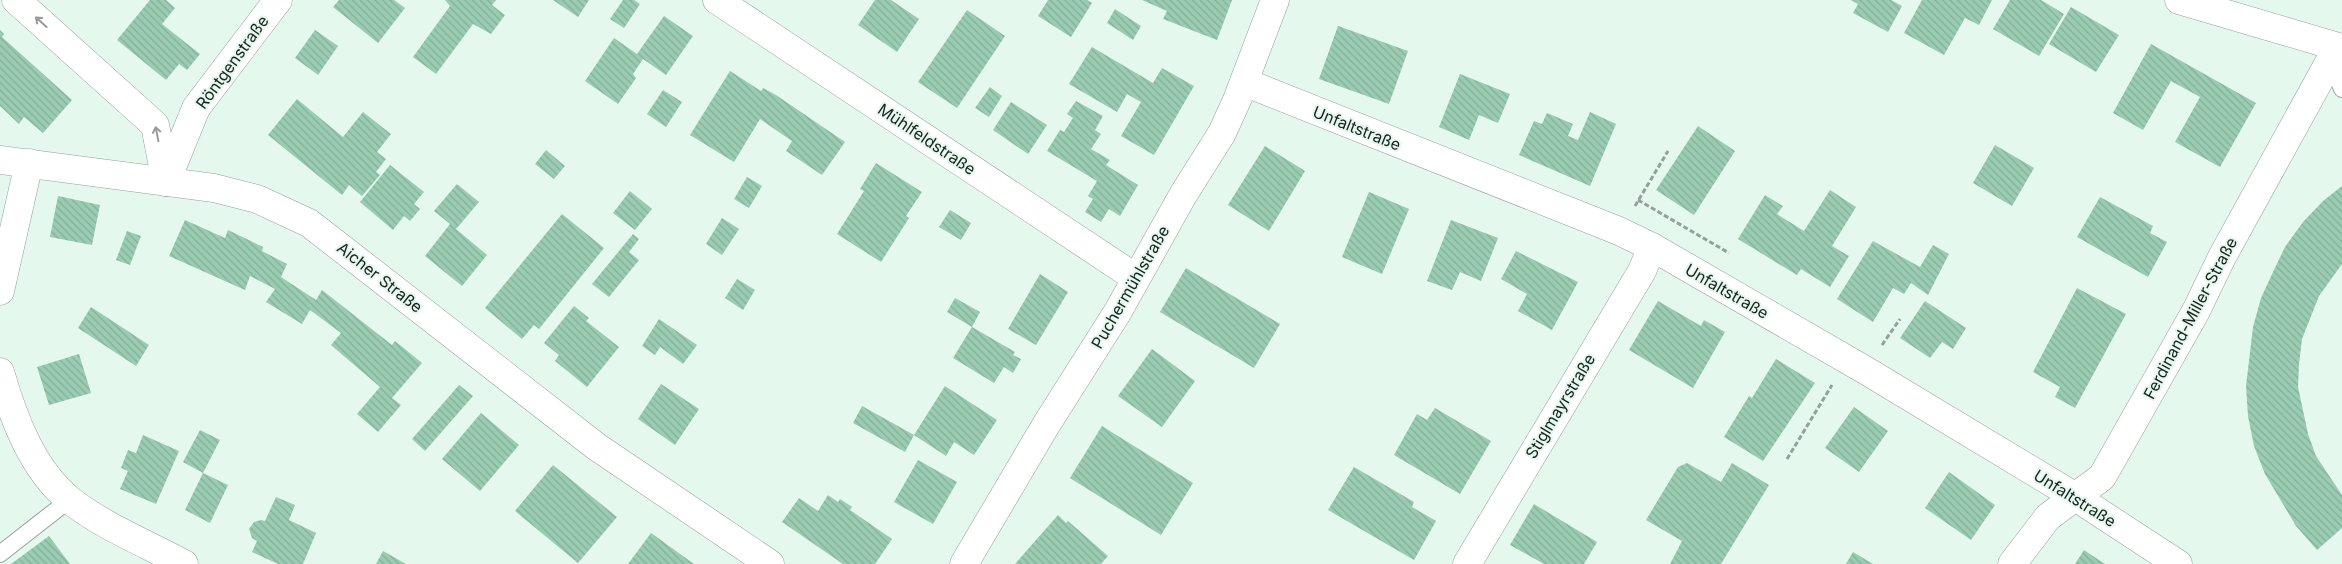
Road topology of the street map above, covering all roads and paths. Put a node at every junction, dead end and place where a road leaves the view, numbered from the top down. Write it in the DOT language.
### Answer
graph roads {
  1 [pos="16,0"];
  2 [pos="278,0"];
  3 [pos="718,0"];
  4 [pos="1275,0"];
  5 [pos="2179,0"];
  6 [pos="2340,48"];
  7 [pos="1244,82"];
  8 [pos="2342,89"];
  9 [pos="1668,151"];
  10 [pos="0,160"];
  11 [pos="29,163"];
  12 [pos="166,182"];
  13 [pos="1619,232"];
  14 [pos="1652,247"];
  15 [pos="1136,278"];
  16 [pos="0,291"];
  17 [pos="1848,360"];
  18 [pos="0,372"];
  19 [pos="1787,459"];
  20 [pos="2074,496"];
  21 [pos="69,500"];
  22 [pos="0,554"];
  23 [pos="184,564"];
  24 [pos="770,564"];
  25 [pos="964,564"];
  26 [pos="1467,564"];
  27 [pos="2012,564"];
  28 [pos="2178,564"];
  12 -- 1 [label="street, one-way"];
  2 -- 12 [label="street, Röntgenstraße"];
  3 -- 15 [label="street, Mühlfeldstraße"];
  4 -- 7 [label="street, Puchermühlstraße"];
  5 -- 6 [label="street"];
  6 -- 8 [label="lane"];
  6 -- 20 [label="street, Ferdinand-Miller-Straße"];
  7 -- 13 [label="street, Unfaltstraße"];
  7 -- 15 [label="street, Puchermühlstraße"];
  9 -- 13 [label="path"];
  10 -- 11 [label="street, Aicher Straße"];
  11 -- 12 [label="street, Aicher Straße"];
  11 -- 16 [label="street"];
  12 -- 24 [label="street, Aicher Straße"];
  13 -- 14 [label="street, Unfaltstraße"];
  14 -- 17 [label="street, Unfaltstraße"];
  14 -- 26 [label="street, Stiglmayrstraße"];
  15 -- 25 [label="street, Puchermühlstraße"];
  17 -- 19 [label="path"];
  17 -- 20 [label="street, Unfaltstraße"];
  18 -- 21 [label="street"];
  20 -- 27 [label="street, Ferdinand-Miller-Straße"];
  20 -- 28 [label="street, Unfaltstraße"];
  21 -- 22 [label="lane"];
  21 -- 23 [label="street"];
}
